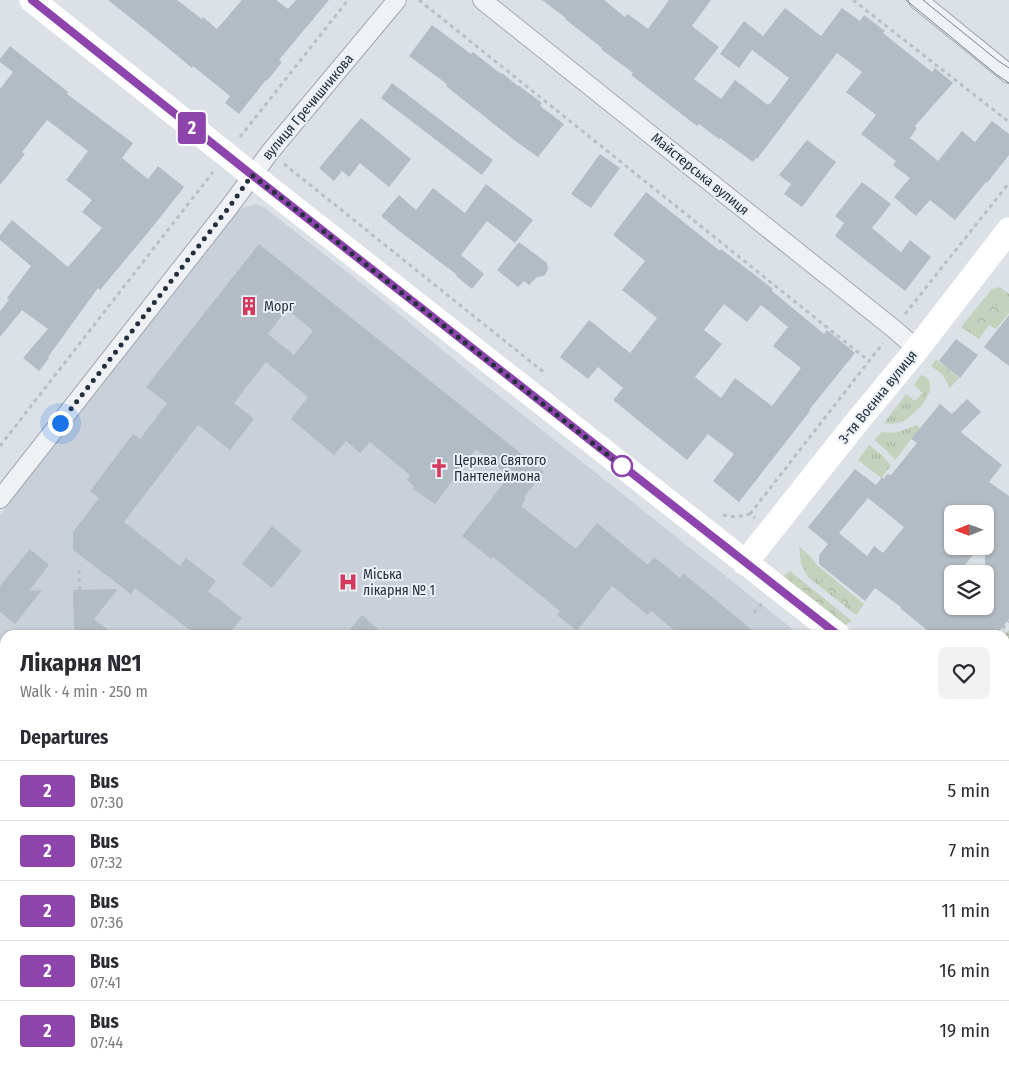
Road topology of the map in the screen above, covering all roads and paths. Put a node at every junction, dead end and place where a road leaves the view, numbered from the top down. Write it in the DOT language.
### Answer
graph roads {
  1 [pos="32,0"];
  2 [pos="348,0"];
  3 [pos="397,0"];
  4 [pos="419,0"];
  5 [pos="482,0"];
  6 [pos="853,0"];
  7 [pos="918,0"];
  8 [pos="1009,74"];
  9 [pos="1009,122"];
  10 [pos="239,138"];
  11 [pos="279,160"];
  12 [pos="214,170"];
  13 [pos="252,175"];
  14 [pos="1009,182"];
  15 [pos="1009,230"];
  16 [pos="894,329"];
  17 [pos="917,349"];
  18 [pos="869,361"];
  19 [pos="550,377"];
  20 [pos="0,446"];
  21 [pos="0,499"];
  22 [pos="720,514"];
  23 [pos="750,514"];
  24 [pos="771,532"];
  25 [pos="746,563"];
  26 [pos="79,570"];
  27 [pos="80,618"];
  28 [pos="832,630"];
  1 -- 13 [label="street"];
  2 -- 10 [label="path"];
  3 -- 13 [label="street, вулиця Гречишникова"];
  4 -- 18 [label="path"];
  5 -- 16 [label="street, Майстерська вулиця"];
  6 -- 9 [label="path"];
  7 -- 8 [label="street"];
  11 -- 19 [label="path"];
  12 -- 20 [label="path"];
  13 -- 21 [label="street, вулиця Гречишникова"];
  13 -- 25 [label="street"];
  14 -- 16 [label="path"];
  15 -- 17 [label="street, 3-тя Воєнна вулиця"];
  16 -- 17 [label="street, Майстерська вулиця"];
  16 -- 18 [label="path"];
  17 -- 24 [label="street, 3-тя Воєнна вулиця"];
  18 -- 23 [label="path"];
  22 -- 23 [label="path"];
  23 -- 24 [label="path"];
  24 -- 25 [label="street, 3-тя Воєнна вулиця"];
  25 -- 28 [label="street"];
  26 -- 27 [label="path"];
}
